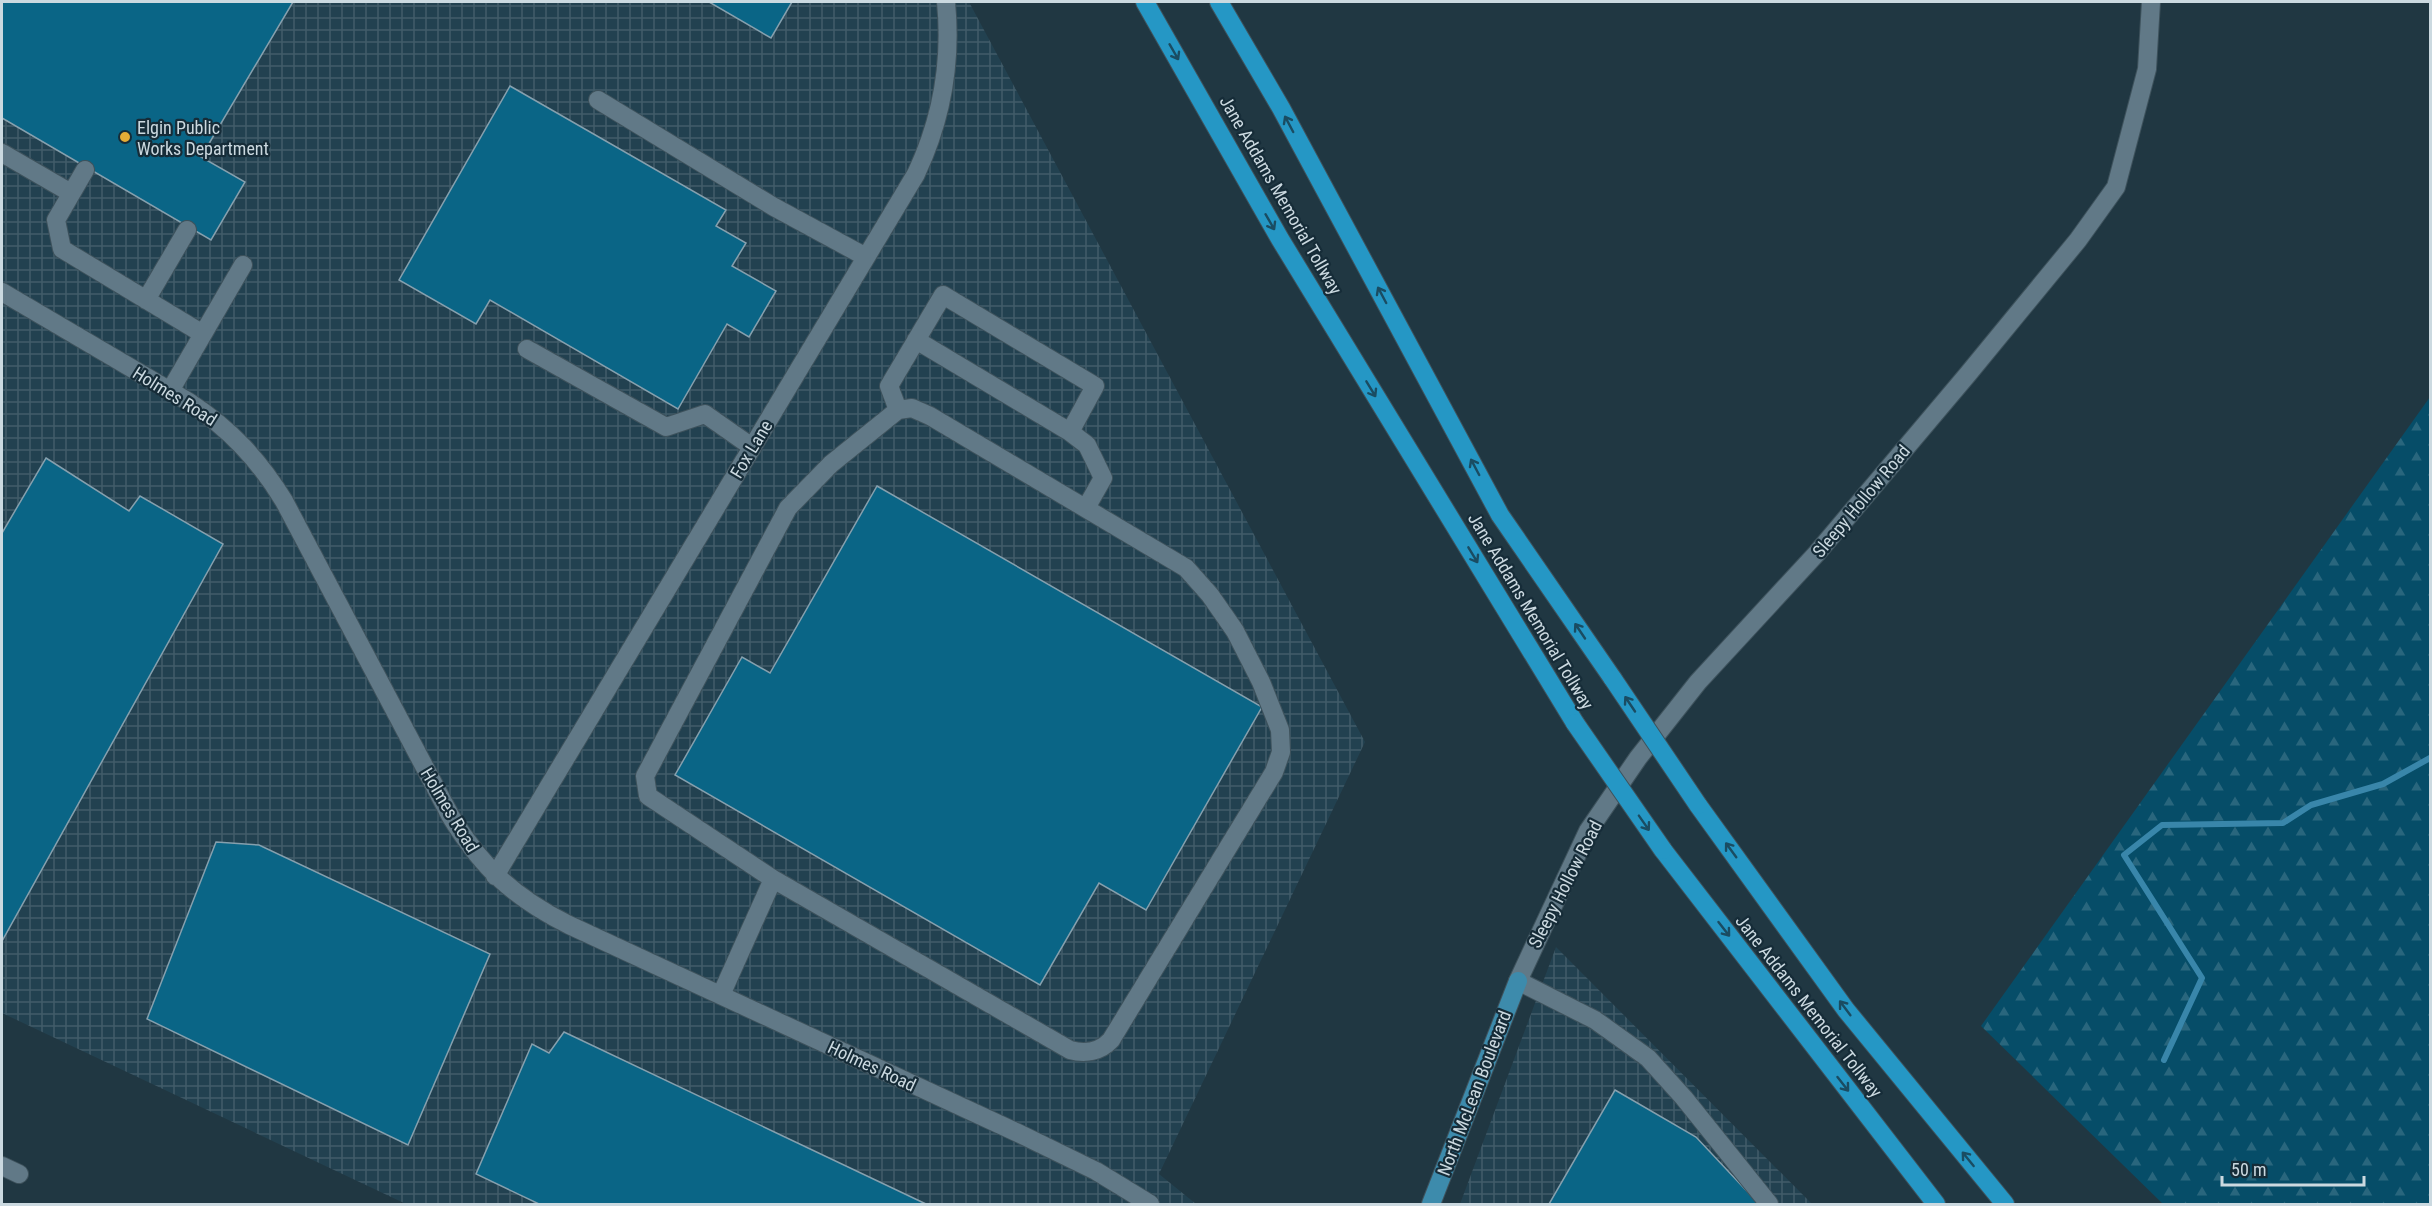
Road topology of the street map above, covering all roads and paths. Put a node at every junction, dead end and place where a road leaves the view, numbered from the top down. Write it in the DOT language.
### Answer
graph roads {
  1 [pos="946,2"];
  2 [pos="1145,2"];
  3 [pos="1219,2"];
  4 [pos="2151,2"];
  5 [pos="598,100"];
  6 [pos="3,153"];
  7 [pos="85,170"];
  8 [pos="71,193"];
  9 [pos="187,230"];
  10 [pos="866,257"];
  11 [pos="243,265"];
  12 [pos="2,292"];
  13 [pos="146,300"];
  14 [pos="203,334"];
  15 [pos="916,340"];
  16 [pos="527,350"];
  17 [pos="170,391"];
  18 [pos="898,410"];
  19 [pos="1070,432"];
  20 [pos="752,447"];
  21 [pos="1086,508"];
  22 [pos="495,876"];
  23 [pos="773,879"];
  24 [pos="1518,981"];
  25 [pos="721,995"];
  26 [pos="2,1166"];
  27 [pos="19,1174"];
  28 [pos="1150,1204"];
  29 [pos="1431,1204"];
  30 [pos="1768,1204"];
  31 [pos="1936,1204"];
  32 [pos="2005,1204"];
  1 -- 10 [label="street, Fox Lane"];
  2 -- 31 [label="highway, Jane Addams Memorial Tollway, one-way, bridge"];
  32 -- 3 [label="highway, Jane Addams Memorial Tollway, one-way, bridge"];
  4 -- 24 [label="street, Sleepy Hollow Road"];
  5 -- 10 [label="street"];
  6 -- 8 [label="street"];
  7 -- 8 [label="street"];
  8 -- 13 [label="street"];
  9 -- 13 [label="street"];
  10 -- 20 [label="street, Fox Lane"];
  11 -- 14 [label="street"];
  12 -- 17 [label="street, Holmes Road"];
  13 -- 14 [label="street"];
  14 -- 17 [label="street"];
  15 -- 18 [label="street"];
  15 -- 19 [label="street"];
  15 -- 19 [label="street"];
  16 -- 20 [label="street"];
  17 -- 22 [label="street, Holmes Road"];
  18 -- 21 [label="street"];
  18 -- 23 [label="street"];
  19 -- 21 [label="street"];
  20 -- 22 [label="street, Fox Lane"];
  21 -- 23 [label="street"];
  22 -- 25 [label="street, Holmes Road"];
  23 -- 25 [label="street"];
  24 -- 29 [label="main road, North McLean Boulevard"];
  24 -- 30 [label="street"];
  25 -- 28 [label="street, Holmes Road"];
  26 -- 27 [label="street"];
}
